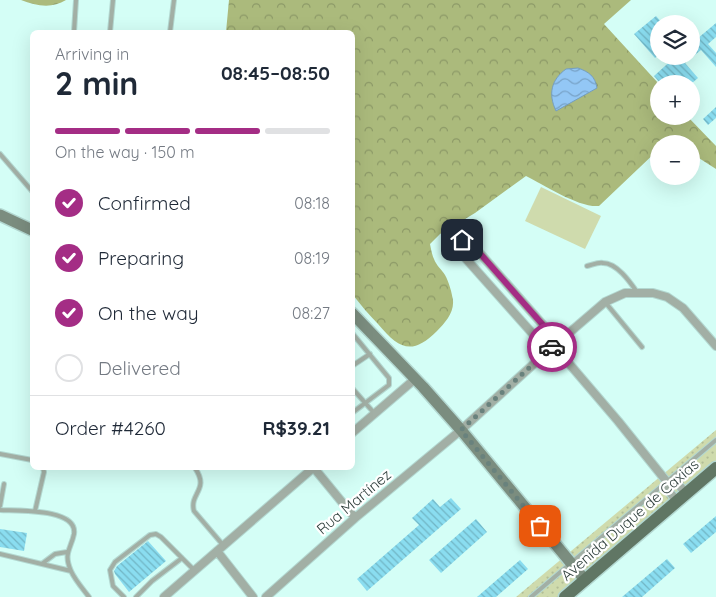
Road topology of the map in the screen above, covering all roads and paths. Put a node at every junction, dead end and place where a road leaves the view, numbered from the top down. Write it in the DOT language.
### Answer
graph roads {
  1 [pos="76,0"];
  2 [pos="113,0"];
  3 [pos="174,0"];
  4 [pos="74,30"];
  5 [pos="110,30"];
  6 [pos="170,30"];
  7 [pos="0,154"];
  8 [pos="30,189"];
  9 [pos="0,215"];
  10 [pos="30,229"];
  11 [pos="587,266"];
  12 [pos="513,291"];
  13 [pos="638,292"];
  14 [pos="502,299"];
  15 [pos="605,302"];
  16 [pos="355,315"];
  17 [pos="355,336"];
  18 [pos="558,342"];
  19 [pos="716,346"];
  20 [pos="642,347"];
  21 [pos="548,351"];
  22 [pos="370,354"];
  23 [pos="566,360"];
  24 [pos="355,364"];
  25 [pos="415,379"];
  26 [pos="355,391"];
  27 [pos="367,404"];
  28 [pos="355,411"];
  29 [pos="375,414"];
  30 [pos="461,430"];
  31 [pos="355,431"];
  32 [pos="716,440"];
  33 [pos="0,454"];
  34 [pos="30,460"];
  35 [pos="716,468"];
  36 [pos="44,470"];
  37 [pos="196,470"];
  38 [pos="311,470"];
  39 [pos="315,470"];
  40 [pos="668,482"];
  41 [pos="4,484"];
  42 [pos="681,497"];
  43 [pos="0,506"];
  44 [pos="0,510"];
  45 [pos="35,511"];
  46 [pos="356,518"];
  47 [pos="223,545"];
  48 [pos="67,552"];
  49 [pos="217,552"];
  50 [pos="0,554"];
  51 [pos="182,558"];
  52 [pos="570,562"];
  53 [pos="43,563"];
  54 [pos="195,570"];
  55 [pos="71,571"];
  56 [pos="584,580"];
  57 [pos="88,597"];
  58 [pos="124,597"];
  59 [pos="136,597"];
  60 [pos="164,597"];
  61 [pos="253,597"];
  62 [pos="266,597"];
  63 [pos="531,597"];
  64 [pos="565,597"];
  1 -- 4 [label="lane"];
  2 -- 5 [label="lane"];
  3 -- 6 [label="lane"];
  7 -- 8 [label="lane"];
  9 -- 10 [label="street"];
  11 -- 13 [label="lane"];
  12 -- 14 [label="street"];
  12 -- 14 [label="street"];
  12 -- 18 [label="street"];
  13 -- 15 [label="street, Rua Martínez"];
  13 -- 19 [label="street"];
  14 -- 21 [label="street"];
  15 -- 18 [label="street, Rua Martínez"];
  15 -- 20 [label="lane"];
  16 -- 25 [label="street"];
  17 -- 22 [label="lane"];
  18 -- 21 [label="street, Rua Martínez"];
  18 -- 23 [label="street"];
  21 -- 23 [label="street"];
  21 -- 30 [label="street, Rua Martínez"];
  22 -- 24 [label="lane"];
  22 -- 27 [label="lane"];
  23 -- 40 [label="street"];
  25 -- 29 [label="street"];
  25 -- 30 [label="street"];
  26 -- 27 [label="lane"];
  27 -- 28 [label="lane"];
  27 -- 29 [label="lane"];
  29 -- 31 [label="street"];
  30 -- 46 [label="street, Rua Martínez"];
  30 -- 52 [label="street"];
  32 -- 40 [label="lane"];
  33 -- 34 [label="lane"];
  35 -- 42 [label="main road, Avenida Duque de Caxias"];
  36 -- 45 [label="lane"];
  37 -- 47 [label="lane"];
  38 -- 47 [label="street"];
  39 -- 46 [label="street"];
  40 -- 42 [label="street"];
  40 -- 42 [label="street"];
  40 -- 52 [label="lane"];
  41 -- 43 [label="lane"];
  42 -- 56 [label="main road, Avenida Duque de Caxias"];
  44 -- 45 [label="lane"];
  45 -- 48 [label="lane"];
  46 -- 62 [label="street, Rua Martínez"];
  47 -- 49 [label="street"];
  48 -- 53 [label="lane"];
  48 -- 55 [label="lane"];
  49 -- 54 [label="street"];
  49 -- 61 [label="street"];
  50 -- 53 [label="lane"];
  51 -- 54 [label="lane"];
  51 -- 58 [label="lane"];
  51 -- 59 [label="lane"];
  52 -- 56 [label="street"];
  52 -- 63 [label="lane"];
  53 -- 55 [label="lane"];
  54 -- 60 [label="street"];
  55 -- 57 [label="lane"];
  56 -- 64 [label="main road, Avenida Duque de Caxias"];
}
